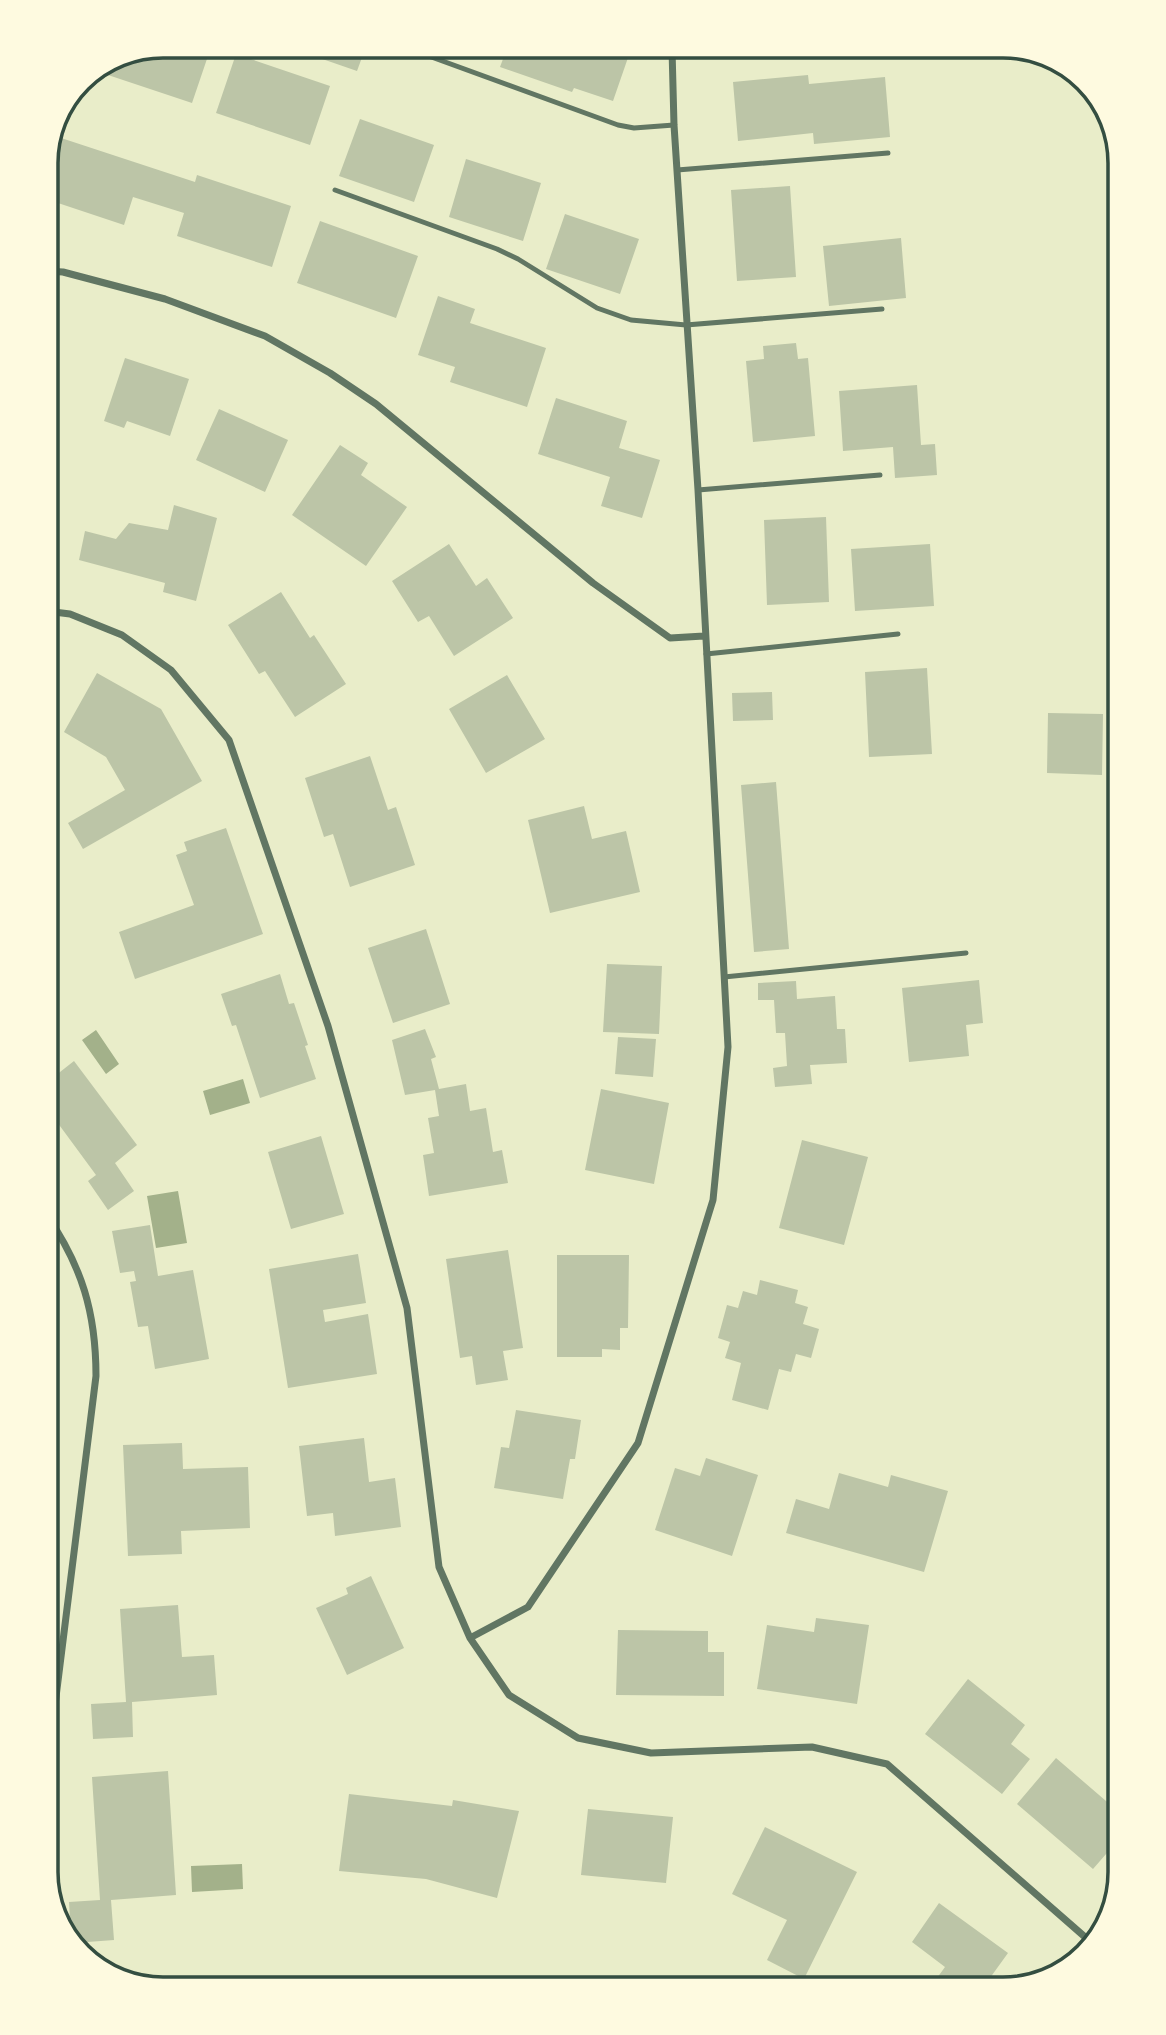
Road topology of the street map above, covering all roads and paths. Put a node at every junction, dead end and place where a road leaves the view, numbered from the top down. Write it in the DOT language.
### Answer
graph roads {
  1 [pos="434,58"];
  2 [pos="672,58"];
  3 [pos="674,125"];
  4 [pos="888,153"];
  5 [pos="677,170"];
  6 [pos="335,190"];
  7 [pos="58,272"];
  8 [pos="881,309"];
  9 [pos="686,325"];
  10 [pos="880,475"];
  11 [pos="698,490"];
  12 [pos="58,612"];
  13 [pos="898,634"];
  14 [pos="704,636"];
  15 [pos="705,654"];
  16 [pos="966,953"];
  17 [pos="724,977"];
  18 [pos="58,1232"];
  19 [pos="470,1638"];
  20 [pos="58,1681"];
  21 [pos="1085,1937"];
  1 -- 3 [label="lane"];
  2 -- 3 [label="street"];
  3 -- 5 [label="street"];
  4 -- 5 [label="lane"];
  5 -- 9 [label="street"];
  6 -- 9 [label="lane"];
  7 -- 14 [label="street"];
  8 -- 9 [label="lane"];
  9 -- 11 [label="street"];
  10 -- 11 [label="lane"];
  11 -- 14 [label="street"];
  12 -- 19 [label="street"];
  13 -- 15 [label="lane"];
  14 -- 15 [label="street"];
  15 -- 17 [label="street"];
  16 -- 17 [label="lane"];
  17 -- 19 [label="street"];
  18 -- 20 [label="street"];
  19 -- 21 [label="street"];
}
